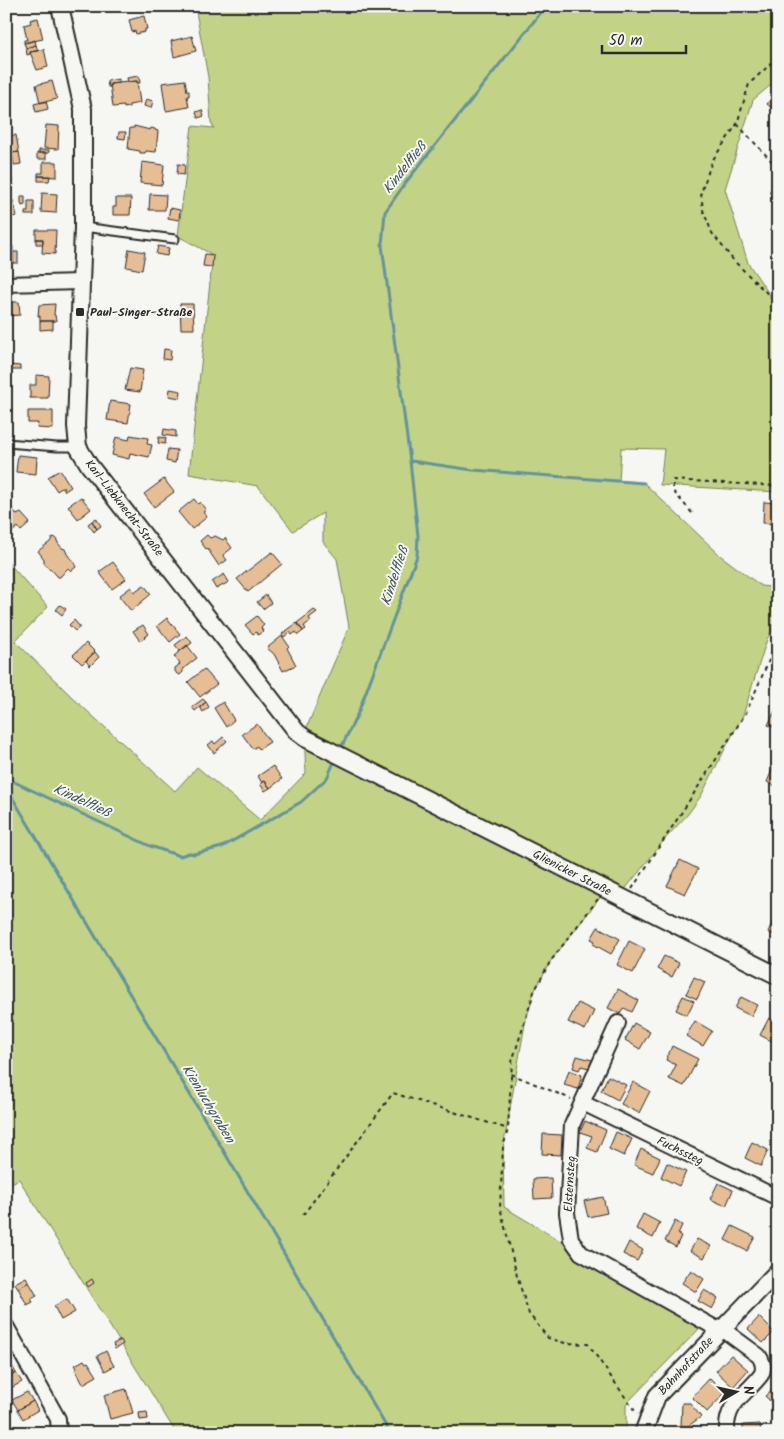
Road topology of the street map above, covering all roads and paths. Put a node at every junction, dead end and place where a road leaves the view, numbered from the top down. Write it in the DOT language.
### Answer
graph roads {
  1 [pos="60,6"];
  2 [pos="778,57"];
  3 [pos="737,124"];
  4 [pos="778,168"];
  5 [pos="83,227"];
  6 [pos="175,239"];
  7 [pos="80,282"];
  8 [pos="6,284"];
  9 [pos="778,304"];
  10 [pos="6,442"];
  11 [pos="78,447"];
  12 [pos="778,486"];
  13 [pos="692,513"];
  14 [pos="778,644"];
  15 [pos="366,770"];
  16 [pos="606,890"];
  17 [pos="625,900"];
  18 [pos="778,976"];
  19 [pos="618,1023"];
  20 [pos="510,1074"];
  21 [pos="583,1103"];
  22 [pos="508,1129"];
  23 [pos="778,1198"];
  24 [pos="303,1214"];
  25 [pos="778,1271"];
  26 [pos="6,1326"];
  27 [pos="720,1329"];
  28 [pos="644,1430"];
  29 [pos="59,1433"];
  30 [pos="727,1433"];
  1 -- 5 [label="street, Karl-Liebknecht-Straße"];
  2 -- 3 [label="path"];
  3 -- 4 [label="path"];
  3 -- 9 [label="path"];
  5 -- 6 [label="lane"];
  5 -- 7 [label="street, Karl-Liebknecht-Straße"];
  7 -- 8 [label="street"];
  7 -- 11 [label="street, Karl-Liebknecht-Straße"];
  10 -- 11 [label="lane"];
  11 -- 15 [label="street, Karl-Liebknecht-Straße"];
  12 -- 13 [label="path"];
  14 -- 17 [label="path"];
  15 -- 16 [label="street, Glienicker Straße"];
  16 -- 17 [label="street, Glienicker Straße"];
  16 -- 20 [label="path"];
  17 -- 18 [label="street, Glienicker Straße"];
  19 -- 21 [label="street, Elsternsteg"];
  20 -- 21 [label="path"];
  20 -- 22 [label="path"];
  21 -- 23 [label="street, Fuchssteg"];
  21 -- 27 [label="street, Elsternsteg"];
  22 -- 24 [label="path"];
  22 -- 28 [label="path"];
  25 -- 27 [label="street, Bahnhofstraße"];
  26 -- 29 [label="street"];
  27 -- 28 [label="street, Bahnhofstraße"];
  27 -- 30 [label="street, Bahnhofstraße"];
}
